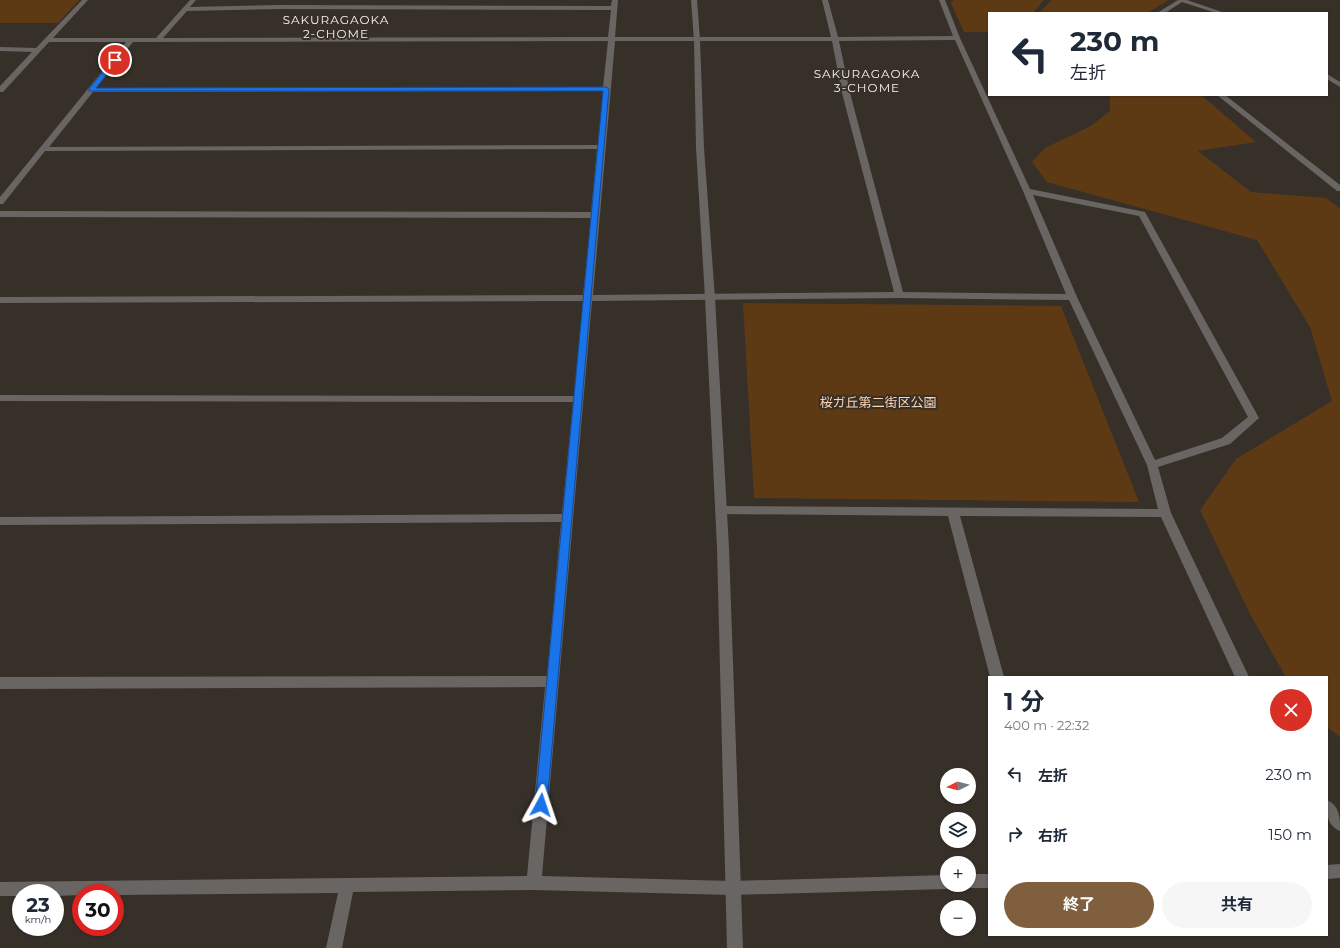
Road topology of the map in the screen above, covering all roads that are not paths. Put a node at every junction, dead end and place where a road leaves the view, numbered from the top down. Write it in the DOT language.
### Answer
graph roads {
  1 [pos="85,0"];
  2 [pos="193,0"];
  3 [pos="299,0"];
  4 [pos="403,0"];
  5 [pos="508,0"];
  6 [pos="615,0"];
  7 [pos="694,0"];
  8 [pos="825,0"];
  9 [pos="942,0"];
  10 [pos="1182,0"];
  11 [pos="295,7"];
  12 [pos="400,7"];
  13 [pos="186,8"];
  14 [pos="507,8"];
  15 [pos="614,8"];
  16 [pos="1162,12"];
  17 [pos="1219,12"];
  18 [pos="957,38"];
  19 [pos="48,40"];
  20 [pos="131,40"];
  21 [pos="158,40"];
  22 [pos="610,40"];
  23 [pos="698,40"];
  24 [pos="835,40"];
  25 [pos="0,50"];
  26 [pos="38,50"];
  27 [pos="1328,77"];
  28 [pos="1340,84"];
  29 [pos="978,85"];
  30 [pos="988,85"];
  31 [pos="606,89"];
  32 [pos="0,90"];
  33 [pos="91,90"];
  34 [pos="1222,96"];
  35 [pos="601,147"];
  36 [pos="43,149"];
  37 [pos="1340,189"];
  38 [pos="1027,190"];
  39 [pos="0,202"];
  40 [pos="0,214"];
  41 [pos="594,215"];
  42 [pos="899,295"];
  43 [pos="1072,297"];
  44 [pos="587,298"];
  45 [pos="710,298"];
  46 [pos="0,300"];
  47 [pos="0,398"];
  48 [pos="578,399"];
  49 [pos="1152,465"];
  50 [pos="721,510"];
  51 [pos="953,512"];
  52 [pos="1165,513"];
  53 [pos="567,518"];
  54 [pos="0,522"];
  55 [pos="997,676"];
  56 [pos="1242,676"];
  57 [pos="553,681"];
  58 [pos="0,683"];
  59 [pos="1328,808"];
  60 [pos="1340,824"];
  61 [pos="1340,871"];
  62 [pos="1328,872"];
  63 [pos="976,881"];
  64 [pos="988,881"];
  65 [pos="940,882"];
  66 [pos="534,883"];
  67 [pos="347,885"];
  68 [pos="732,888"];
  69 [pos="0,889"];
  70 [pos="334,948"];
  71 [pos="735,948"];
  1 -- 19 [label="street"];
  2 -- 13 [label="street"];
  3 -- 11 [label="street"];
  4 -- 12 [label="street"];
  5 -- 14 [label="street"];
  6 -- 15 [label="street"];
  7 -- 23 [label="street"];
  8 -- 24 [label="street"];
  9 -- 18 [label="street"];
  10 -- 16 [label="street"];
  10 -- 17 [label="street"];
  11 -- 12 [label="street"];
  11 -- 13 [label="street"];
  12 -- 14 [label="street"];
  13 -- 21 [label="street"];
  14 -- 15 [label="street"];
  15 -- 22 [label="street"];
  18 -- 24 [label="street"];
  18 -- 29 [label="street"];
  19 -- 20 [label="street"];
  19 -- 26 [label="street"];
  20 -- 21 [label="street"];
  20 -- 33 [label="street"];
  21 -- 22 [label="street"];
  22 -- 23 [label="street"];
  22 -- 31 [label="street"];
  23 -- 24 [label="street"];
  23 -- 45 [label="street"];
  24 -- 42 [label="street"];
  25 -- 26 [label="street"];
  26 -- 32 [label="street"];
  27 -- 28 [label="street"];
  29 -- 30 [label="street"];
  29 -- 38 [label="street"];
  31 -- 33 [label="street"];
  31 -- 35 [label="street"];
  33 -- 36 [label="street"];
  34 -- 37 [label="street"];
  35 -- 36 [label="street"];
  35 -- 41 [label="street"];
  36 -- 39 [label="street"];
  38 -- 43 [label="street"];
  38 -- 49 [label="street"];
  40 -- 41 [label="street"];
  41 -- 44 [label="street"];
  42 -- 43 [label="street"];
  42 -- 45 [label="street"];
  43 -- 49 [label="street"];
  44 -- 45 [label="street"];
  44 -- 46 [label="street"];
  44 -- 48 [label="street"];
  45 -- 50 [label="street"];
  47 -- 48 [label="street"];
  48 -- 53 [label="street"];
  49 -- 52 [label="street"];
  50 -- 51 [label="street"];
  50 -- 68 [label="street"];
  51 -- 52 [label="street"];
  51 -- 55 [label="street"];
  52 -- 56 [label="street"];
  53 -- 54 [label="street"];
  53 -- 57 [label="street"];
  57 -- 58 [label="street"];
  57 -- 66 [label="street"];
  59 -- 60 [label="street"];
  61 -- 62 [label="street"];
  63 -- 64 [label="street"];
  65 -- 68 [label="street"];
  66 -- 67 [label="street"];
  66 -- 68 [label="street"];
  67 -- 69 [label="street"];
  67 -- 70 [label="street"];
  68 -- 71 [label="street"];
}
